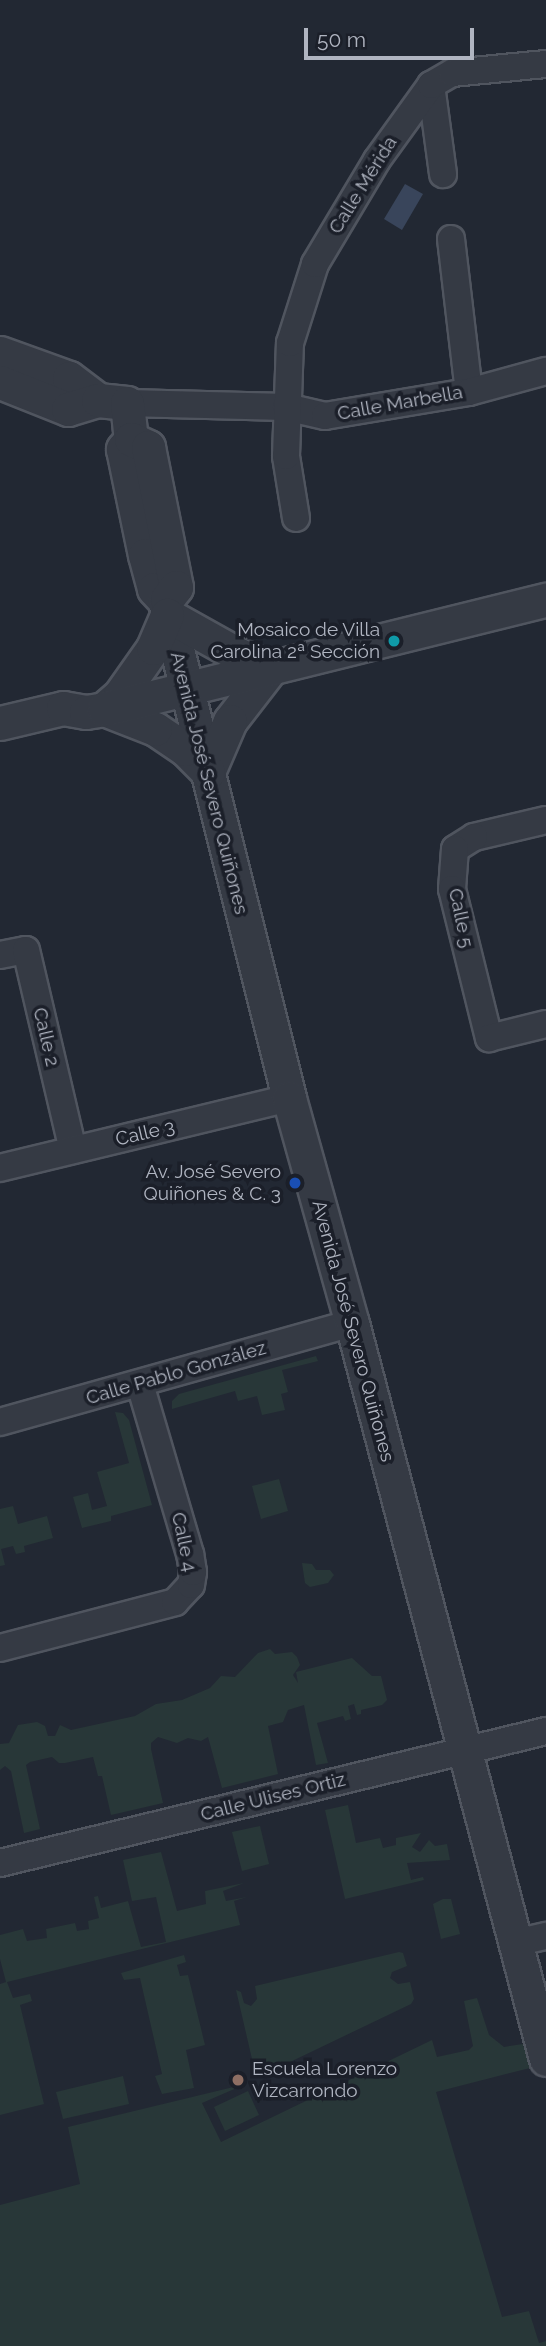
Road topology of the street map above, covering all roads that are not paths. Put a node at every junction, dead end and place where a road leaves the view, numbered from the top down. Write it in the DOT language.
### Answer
graph roads {
  1 [pos="546,64"];
  2 [pos="432,85"];
  3 [pos="443,174"];
  4 [pos="452,239"];
  5 [pos="0,353"];
  6 [pos="546,371"];
  7 [pos="0,382"];
  8 [pos="469,392"];
  9 [pos="113,402"];
  10 [pos="286,407"];
  11 [pos="296,518"];
  12 [pos="546,600"];
  13 [pos="166,608"];
  14 [pos="271,668"];
  15 [pos="186,690"];
  16 [pos="95,711"];
  17 [pos="0,723"];
  18 [pos="0,746"];
  19 [pos="208,772"];
  20 [pos="546,820"];
  21 [pos="0,955"];
  22 [pos="546,1024"];
  23 [pos="289,1098"];
  24 [pos="73,1150"];
  25 [pos="0,1168"];
  26 [pos="352,1323"];
  27 [pos="140,1384"];
  28 [pos="0,1422"];
  29 [pos="0,1648"];
  30 [pos="546,1731"];
  31 [pos="463,1752"];
  32 [pos="0,1863"];
  33 [pos="530,1940"];
  34 [pos="546,2059"];
  1 -- 2 [label="street"];
  2 -- 3 [label="street"];
  2 -- 10 [label="street, Calle Mérida"];
  4 -- 8 [label="street"];
  5 -- 9 [label="street"];
  6 -- 8 [label="street, Calle Marbella"];
  7 -- 9 [label="street"];
  8 -- 10 [label="street, Calle Marbella"];
  9 -- 10 [label="street, Calle Marbella"];
  9 -- 13 [label="street, Avenida José Severo Quiñones"];
  10 -- 11 [label="street, Calle Mérida"];
  12 -- 14 [label="street"];
  13 -- 14 [label="street"];
  13 -- 15 [label="street, Avenida José Severo Quiñones"];
  13 -- 16 [label="street"];
  14 -- 15 [label="street"];
  14 -- 19 [label="street"];
  15 -- 16 [label="street"];
  15 -- 19 [label="street, Avenida José Severo Quiñones"];
  16 -- 17 [label="street"];
  16 -- 18 [label="street"];
  16 -- 19 [label="street"];
  19 -- 23 [label="street, Avenida José Severo Quiñones"];
  20 -- 22 [label="street, Calle 5"];
  21 -- 24 [label="street, Calle 2"];
  23 -- 24 [label="street, Calle 3"];
  23 -- 26 [label="street, Avenida José Severo Quiñones"];
  24 -- 25 [label="street, Calle 3"];
  26 -- 27 [label="street, Calle Pablo González"];
  26 -- 31 [label="street, Avenida José Severo Quiñones"];
  27 -- 28 [label="street, Calle Pablo González"];
  27 -- 29 [label="street, Calle 4"];
  30 -- 31 [label="street, Calle Ulises Ortiz"];
  31 -- 32 [label="street, Calle Ulises Ortiz"];
  31 -- 33 [label="street, Avenida José Severo Quiñones"];
  33 -- 34 [label="street, Avenida José Severo Quiñones"];
}
